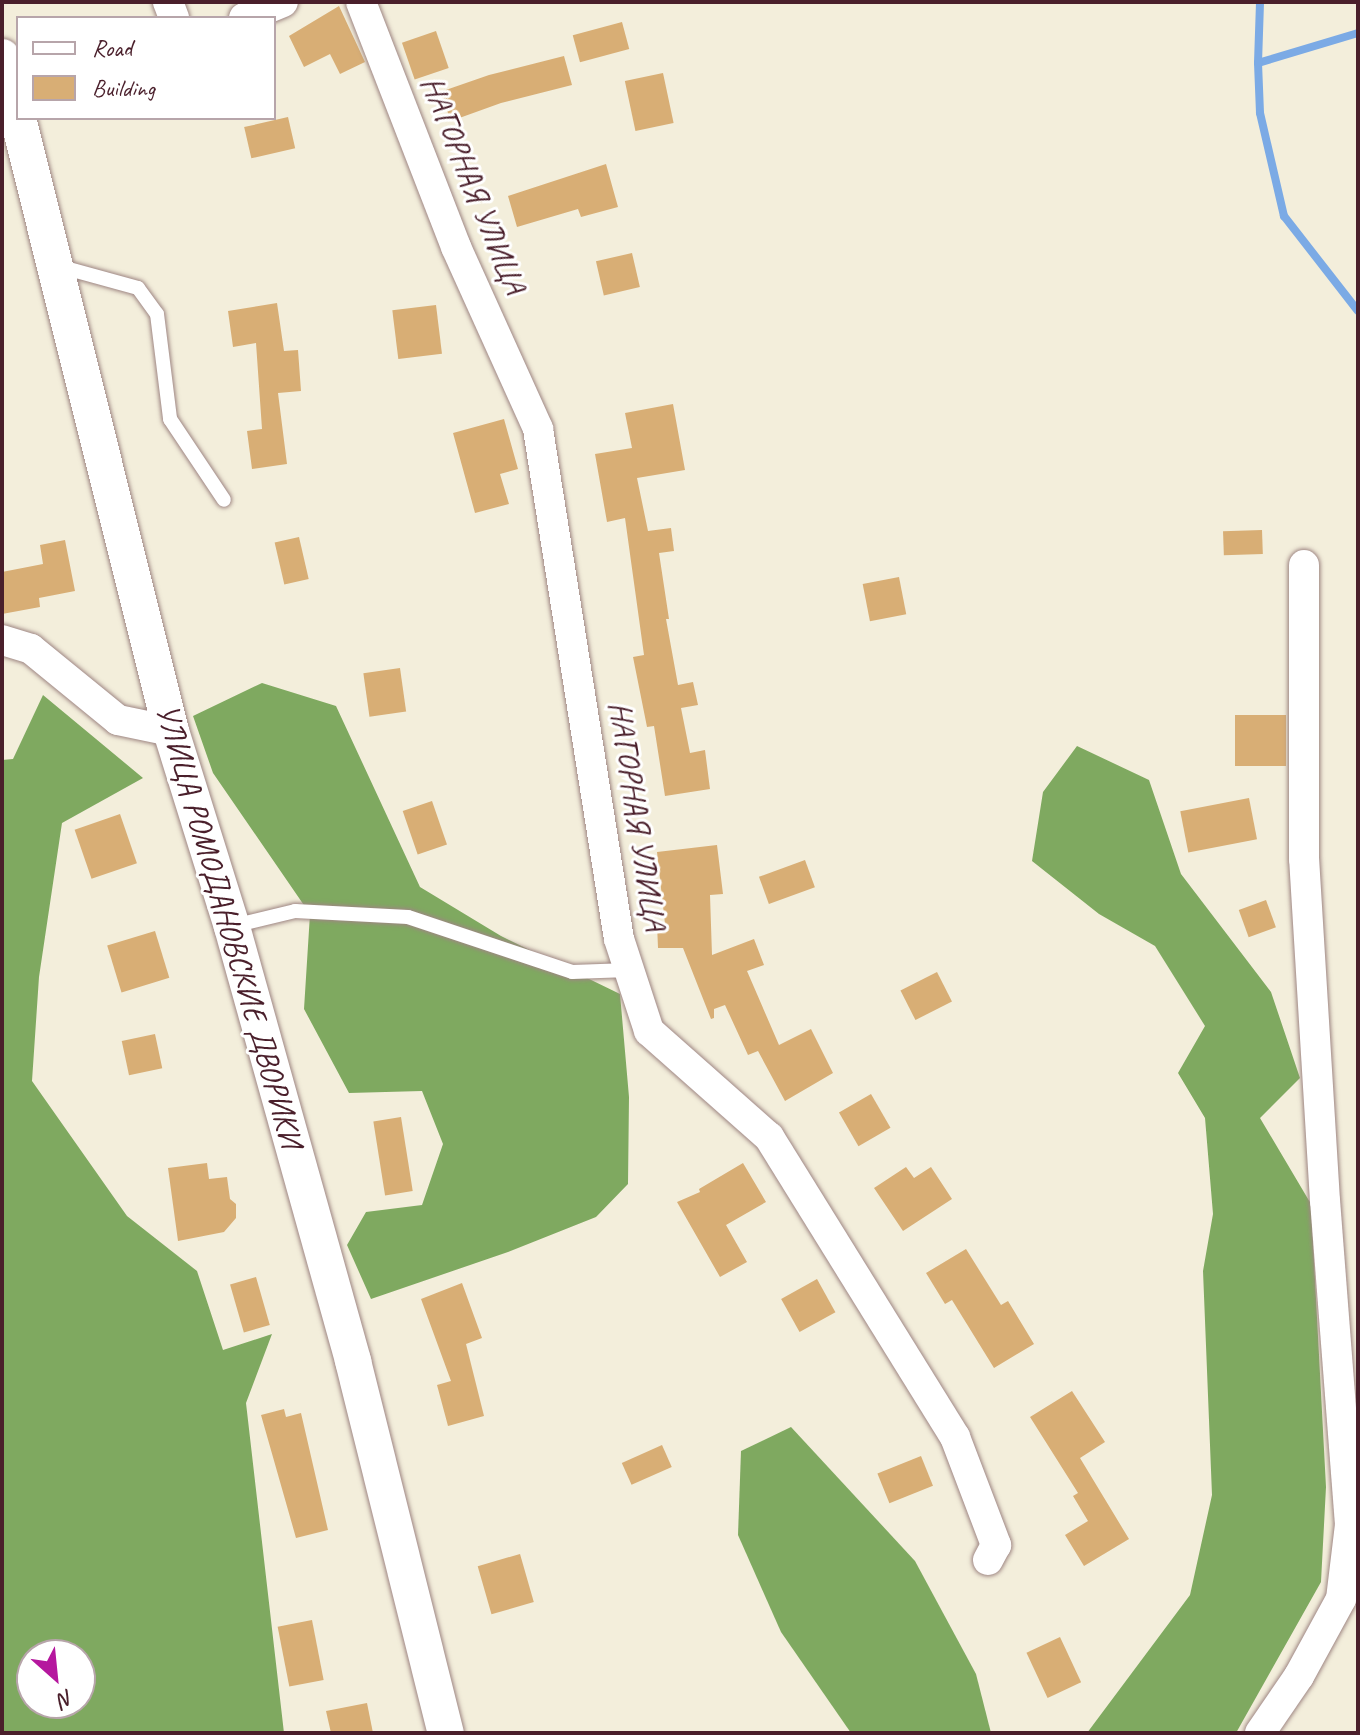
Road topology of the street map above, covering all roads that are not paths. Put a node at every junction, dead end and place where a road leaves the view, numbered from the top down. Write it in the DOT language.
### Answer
graph roads {
  1 [pos="283,2"];
  2 [pos="361,2"];
  3 [pos="249,16"];
  4 [pos="2,57"];
  5 [pos="16,104"];
  6 [pos="20,120"];
  7 [pos="58,266"];
  8 [pos="224,500"];
  9 [pos="1304,565"];
  10 [pos="2,640"];
  11 [pos="171,731"];
  12 [pos="232,927"];
  13 [pos="629,970"];
  14 [pos="988,1560"];
  15 [pos="446,1733"];
  16 [pos="1260,1733"];
  1 -- 3 [label="street"];
  2 -- 13 [label="street, НАГОРНАЯ УЛИЦА"];
  4 -- 5 [label="street, УЛИЦА РОМОДАНОВСКИЕ ДВОРИКИ"];
  6 -- 7 [label="street, УЛИЦА РОМОДАНОВСКИЕ ДВОРИКИ"];
  7 -- 8 [label="lane"];
  7 -- 11 [label="street, УЛИЦА РОМОДАНОВСКИЕ ДВОРИКИ"];
  9 -- 16 [label="street"];
  10 -- 11 [label="street"];
  11 -- 12 [label="street, УЛИЦА РОМОДАНОВСКИЕ ДВОРИКИ"];
  12 -- 13 [label="lane"];
  12 -- 15 [label="street, УЛИЦА РОМОДАНОВСКИЕ ДВОРИКИ"];
  13 -- 14 [label="street, НАГОРНАЯ УЛИЦА"];
}
